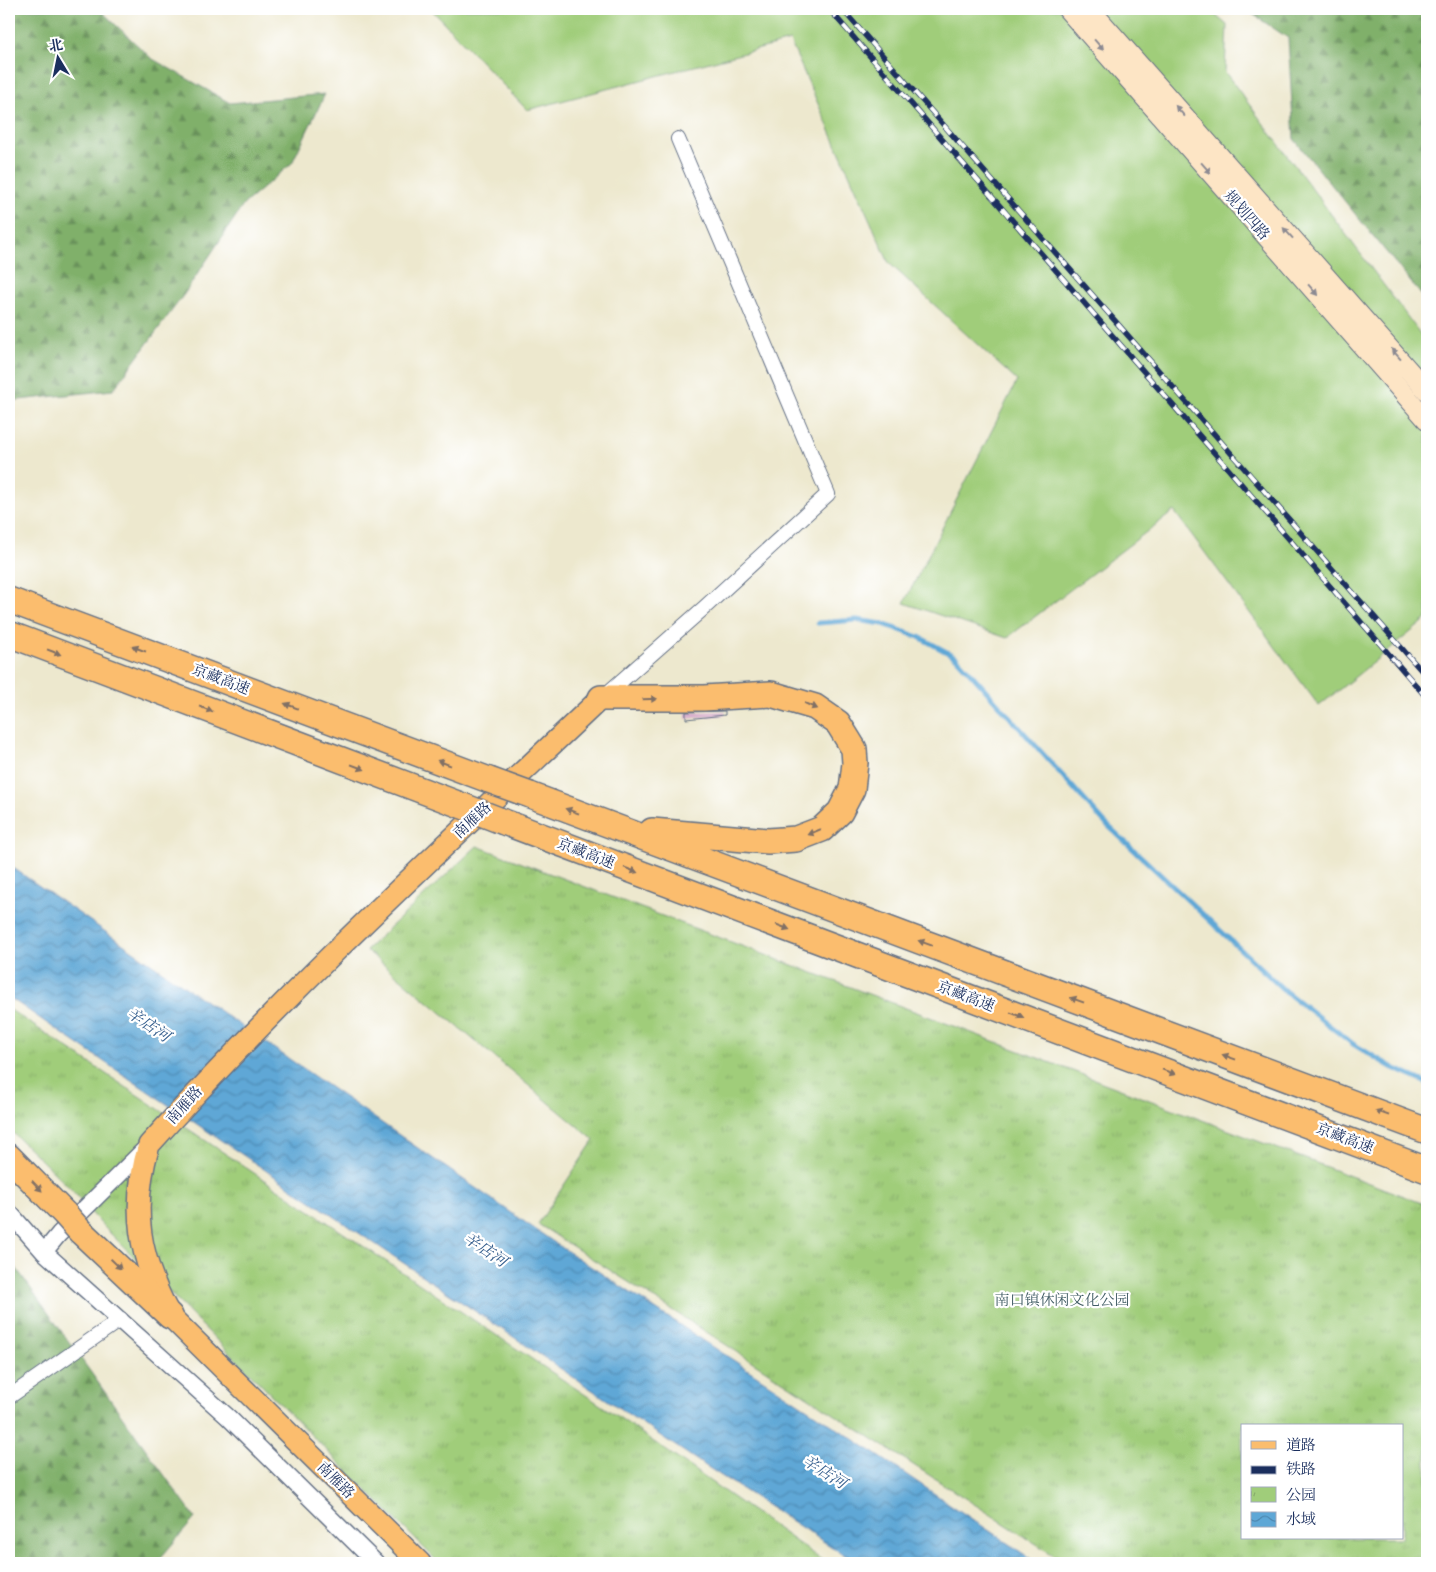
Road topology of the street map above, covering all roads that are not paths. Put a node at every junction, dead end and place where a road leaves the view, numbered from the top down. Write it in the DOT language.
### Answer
graph roads {
  1 [pos="1067,9"];
  2 [pos="1090,9"];
  3 [pos="678,139"];
  4 [pos="1427,391"];
  5 [pos="1427,420"];
  6 [pos="9,600"];
  7 [pos="9,634"];
  8 [pos="602,698"];
  9 [pos="615,827"];
  10 [pos="1427,1130"];
  11 [pos="149,1144"];
  12 [pos="9,1157"];
  13 [pos="1427,1170"];
  14 [pos="9,1212"];
  15 [pos="44,1252"];
  16 [pos="170,1316"];
  17 [pos="121,1319"];
  18 [pos="9,1397"];
  19 [pos="376,1563"];
  20 [pos="420,1563"];
  1 -- 5 [label="main road, 规划四路, one-way"];
  4 -- 2 [label="main road, 规划四路, one-way"];
  3 -- 8 [label="street"];
  9 -- 6 [label="highway, 京藏高速, one-way, bridge"];
  7 -- 13 [label="highway, 京藏高速, one-way, bridge"];
  8 -- 9 [label="highway, one-way"];
  8 -- 11 [label="main road, 南雁路"];
  10 -- 9 [label="highway, one-way"];
  11 -- 15 [label="street"];
  11 -- 16 [label="main road, 南雁路"];
  12 -- 16 [label="highway, one-way"];
  14 -- 15 [label="street"];
  15 -- 17 [label="street"];
  16 -- 20 [label="main road, 南雁路"];
  17 -- 18 [label="street"];
  17 -- 19 [label="street"];
}
